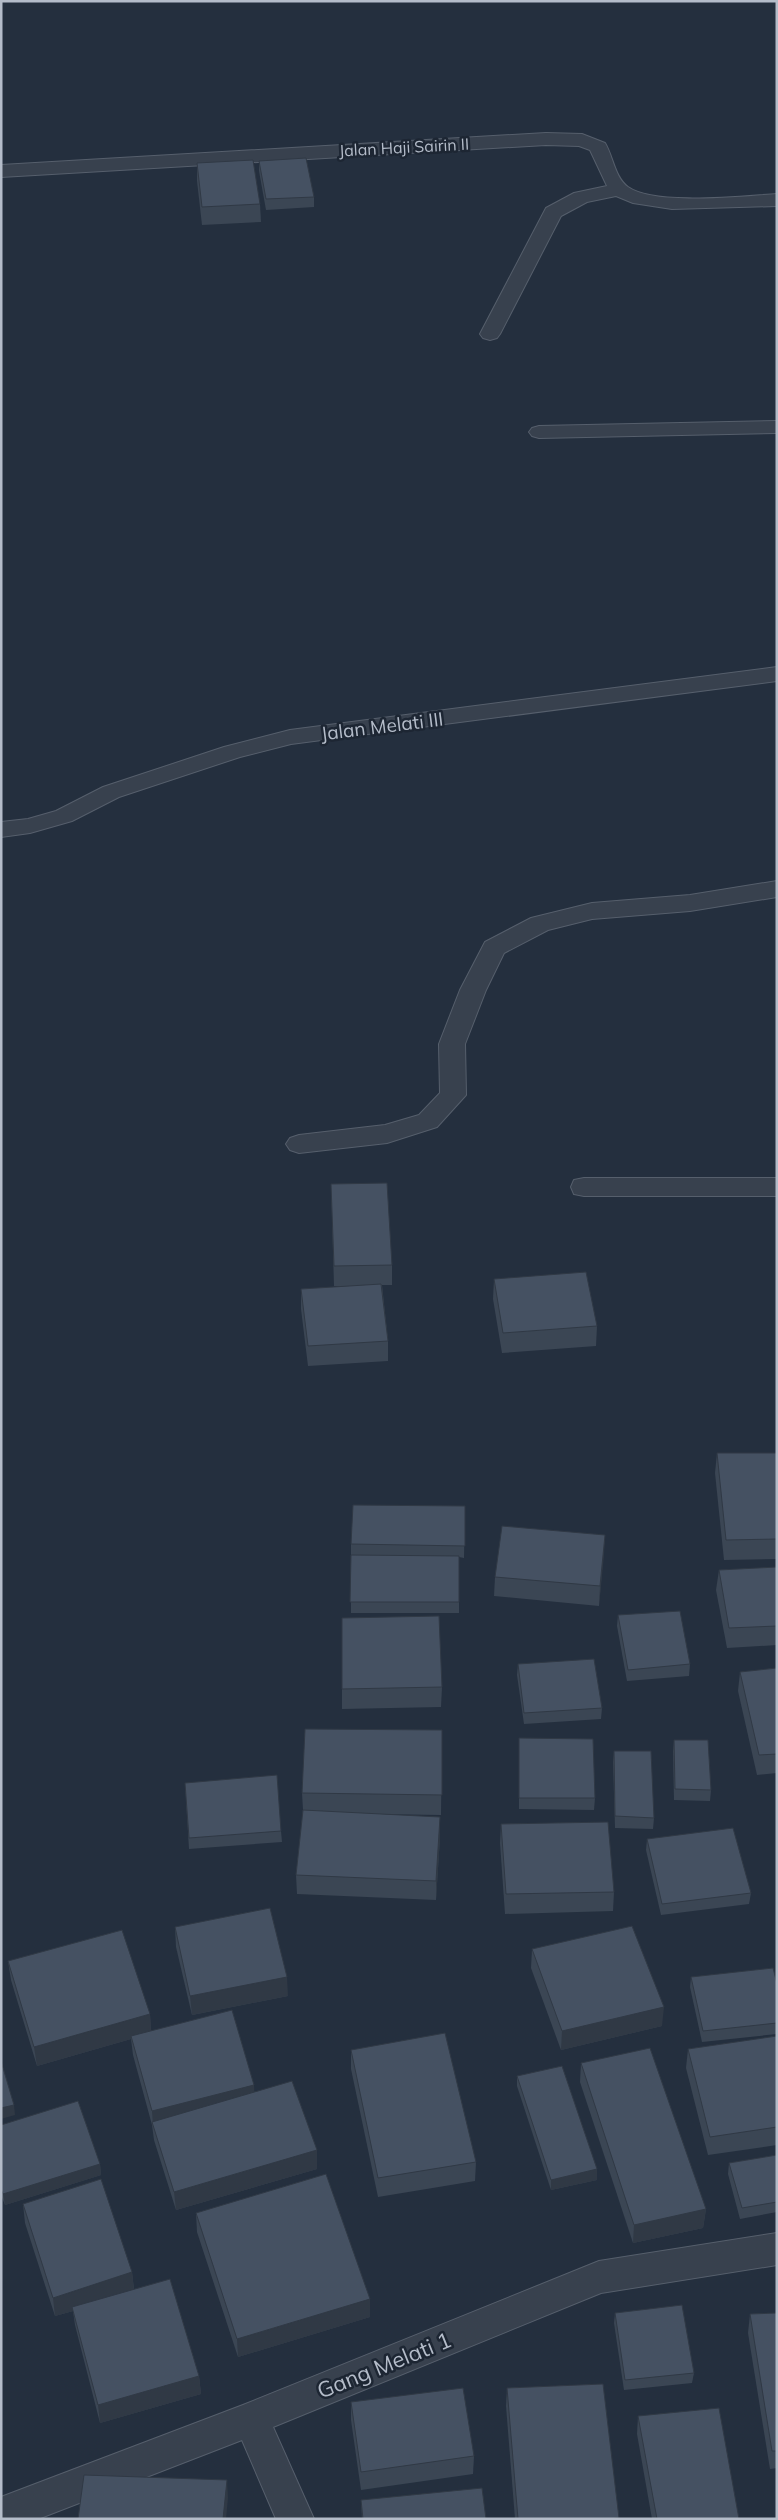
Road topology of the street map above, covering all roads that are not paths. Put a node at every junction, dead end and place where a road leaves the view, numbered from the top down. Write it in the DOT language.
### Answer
graph roads {
  1 [pos="1,171"];
  2 [pos="619,190"];
  3 [pos="777,200"];
  4 [pos="490,334"];
  5 [pos="777,428"];
  6 [pos="539,432"];
  7 [pos="777,674"];
  8 [pos="1,830"];
  9 [pos="777,889"];
  10 [pos="299,1144"];
  11 [pos="584,1187"];
  12 [pos="777,1187"];
  13 [pos="777,2249"];
  14 [pos="251,2419"];
  15 [pos="1,2515"];
  16 [pos="295,2519"];
  1 -- 2 [label="street, Jalan Haji Sairin II"];
  2 -- 3 [label="street"];
  2 -- 4 [label="street"];
  5 -- 6 [label="street"];
  7 -- 8 [label="street, Jalan Melati III"];
  9 -- 10 [label="street"];
  11 -- 12 [label="street"];
  13 -- 14 [label="street, Gang Melati 1"];
  14 -- 15 [label="street, Gang Melati 1"];
  14 -- 16 [label="street"];
}
